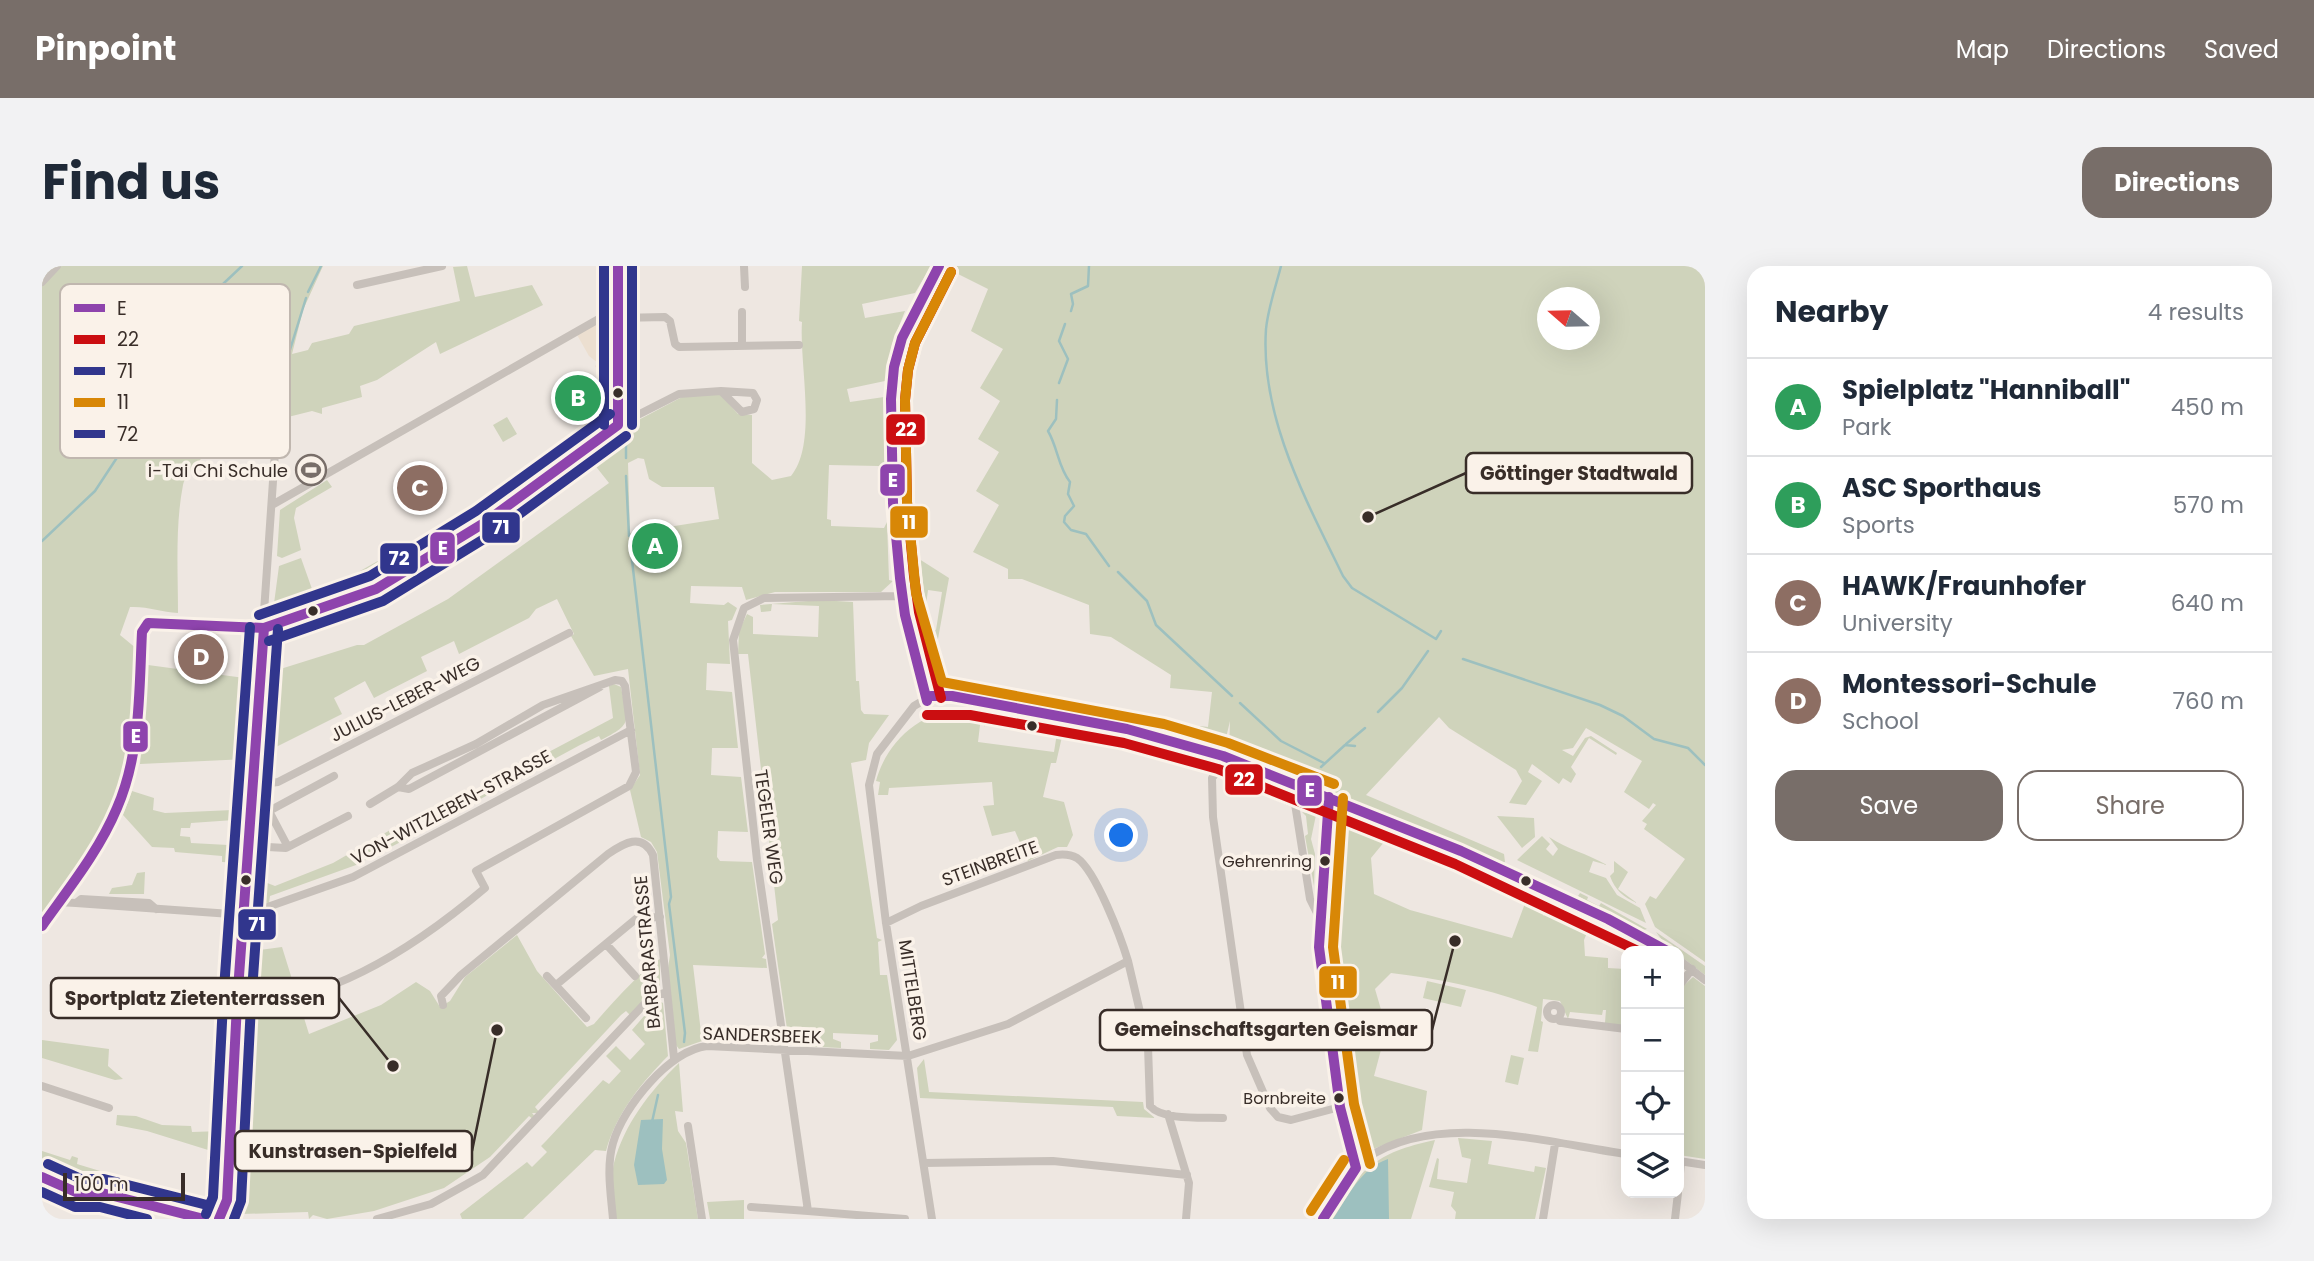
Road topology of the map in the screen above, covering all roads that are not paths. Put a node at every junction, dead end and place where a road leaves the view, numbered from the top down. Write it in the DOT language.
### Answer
graph roads {
  1 [pos="57,266"];
  2 [pos="442,266"];
  3 [pos="618,266"];
  4 [pos="744,266"];
  5 [pos="939,266"];
  6 [pos="42,282"];
  7 [pos="357,285"];
  8 [pos="745,288"];
  9 [pos="618,308"];
  10 [pos="742,312"];
  11 [pos="618,318"];
  12 [pos="799,345"];
  13 [pos="742,346"];
  14 [pos="721,391"];
  15 [pos="618,425"];
  16 [pos="275,458"];
  17 [pos="272,506"];
  18 [pos="902,596"];
  19 [pos="264,628"];
  20 [pos="569,633"];
  21 [pos="929,699"];
  22 [pos="631,730"];
  23 [pos="334,776"];
  24 [pos="254,785"];
  25 [pos="1329,797"];
  26 [pos="370,804"];
  27 [pos="269,811"];
  28 [pos="252,814"];
  29 [pos="348,816"];
  30 [pos="250,846"];
  31 [pos="288,847"];
  32 [pos="58,902"];
  33 [pos="245,915"];
  34 [pos="660,917"];
  35 [pos="1319,917"];
  36 [pos="886,923"];
  37 [pos="42,926"];
  38 [pos="606,944"];
  39 [pos="1657,946"];
  40 [pos="1128,961"];
  41 [pos="1684,963"];
  42 [pos="1692,969"];
  43 [pos="547,976"];
  44 [pos="635,976"];
  45 [pos="1684,979"];
  46 [pos="1705,980"];
  47 [pos="556,985"];
  48 [pos="667,992"];
  49 [pos="237,1004"];
  50 [pos="443,1005"];
  51 [pos="586,1018"];
  52 [pos="1560,1020"];
  53 [pos="1621,1027"];
  54 [pos="786,1050"];
  55 [pos="908,1056"];
  56 [pos="674,1058"];
  57 [pos="42,1086"];
  58 [pos="1340,1107"];
  59 [pos="109,1108"];
  60 [pos="1168,1114"];
  61 [pos="1223,1118"];
  62 [pos="688,1126"];
  63 [pos="1555,1144"];
  64 [pos="1621,1153"];
  65 [pos="1684,1162"];
  66 [pos="924,1163"];
  67 [pos="1705,1165"];
  68 [pos="1356,1168"];
  69 [pos="1187,1175"];
  70 [pos="42,1177"];
  71 [pos="1677,1198"];
  72 [pos="751,1207"];
  73 [pos="808,1211"];
  74 [pos="204,1219"];
  75 [pos="219,1219"];
  76 [pos="377,1219"];
  77 [pos="613,1219"];
  78 [pos="702,1219"];
  79 [pos="905,1219"];
  80 [pos="932,1219"];
  81 [pos="1186,1219"];
  82 [pos="1323,1219"];
  83 [pos="1543,1219"];
  84 [pos="1675,1219"];
  1 -- 6 [label="street"];
  2 -- 7 [label="street"];
  3 -- 9 [label="street"];
  4 -- 8 [label="street"];
  5 -- 18 [label="street"];
  9 -- 11 [label="street"];
  9 -- 17 [label="street"];
  10 -- 13 [label="street"];
  11 -- 13 [label="street"];
  11 -- 15 [label="street"];
  12 -- 13 [label="street"];
  14 -- 15 [label="street"];
  15 -- 19 [label="street"];
  16 -- 17 [label="street"];
  17 -- 19 [label="street"];
  18 -- 21 [label="street"];
  18 -- 54 [label="street, TEGELER WEG"];
  19 -- 24 [label="street"];
  19 -- 32 [label="street"];
  20 -- 24 [label="street, JULIUS-LEBER-WEG"];
  21 -- 25 [label="street"];
  21 -- 36 [label="street, MITTELBERG"];
  22 -- 26 [label="street"];
  22 -- 33 [label="street, VON-WITZLEBEN-STRASSE"];
  22 -- 49 [label="street"];
  23 -- 27 [label="street"];
  24 -- 28 [label="street"];
  25 -- 35 [label="street"];
  25 -- 39 [label="street"];
  27 -- 28 [label="street"];
  27 -- 31 [label="street"];
  28 -- 30 [label="street"];
  29 -- 31 [label="street"];
  30 -- 31 [label="street"];
  30 -- 33 [label="street"];
  32 -- 33 [label="street"];
  32 -- 37 [label="street"];
  33 -- 49 [label="street"];
  34 -- 38 [label="street"];
  34 -- 48 [label="street, BARBARASTRASSE"];
  34 -- 50 [label="street, BARBARASTRASSE"];
  35 -- 58 [label="street"];
  35 -- 58 [label="street"];
  36 -- 40 [label="street, STEINBREITE"];
  36 -- 55 [label="street, MITTELBERG"];
  38 -- 44 [label="street"];
  38 -- 47 [label="street"];
  40 -- 55 [label="street"];
  40 -- 60 [label="street, STEINBREITE"];
  41 -- 42 [label="street"];
  42 -- 45 [label="street"];
  42 -- 46 [label="street"];
  43 -- 47 [label="street"];
  47 -- 51 [label="street"];
  48 -- 56 [label="street, BARBARASTRASSE"];
  48 -- 76 [label="street"];
  49 -- 75 [label="street"];
  52 -- 53 [label="street"];
  54 -- 55 [label="street, SANDERSBEEK"];
  54 -- 56 [label="street, SANDERSBEEK"];
  54 -- 73 [label="street, TEGELER WEG"];
  55 -- 66 [label="street, MITTELBERG"];
  56 -- 77 [label="street, SANDERSBEEK"];
  57 -- 59 [label="street"];
  58 -- 68 [label="street"];
  60 -- 61 [label="street"];
  60 -- 69 [label="street"];
  62 -- 78 [label="street"];
  63 -- 64 [label="street"];
  63 -- 68 [label="street"];
  63 -- 83 [label="street"];
  65 -- 67 [label="street"];
  66 -- 69 [label="street"];
  66 -- 80 [label="street, MITTELBERG"];
  68 -- 82 [label="street"];
  69 -- 81 [label="street"];
  70 -- 74 [label="street"];
  71 -- 84 [label="street"];
  72 -- 73 [label="street"];
  73 -- 79 [label="street"];
}
